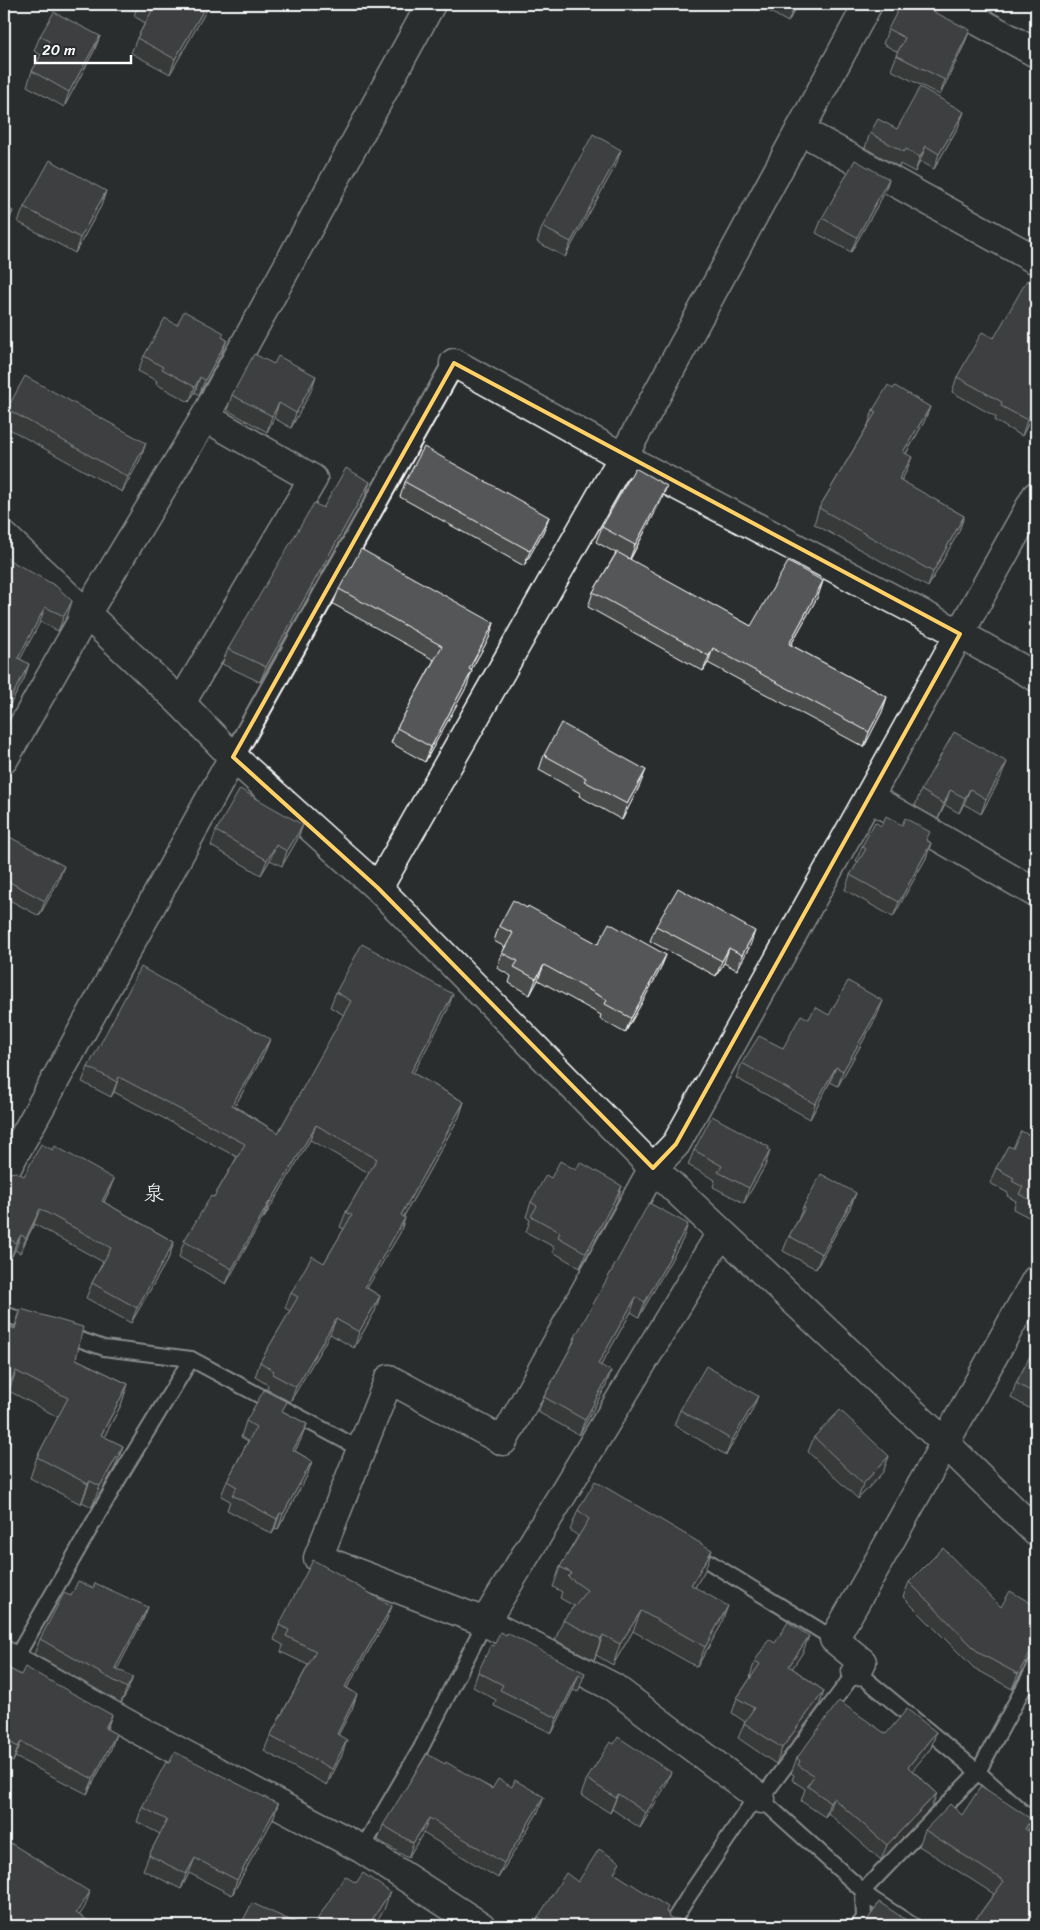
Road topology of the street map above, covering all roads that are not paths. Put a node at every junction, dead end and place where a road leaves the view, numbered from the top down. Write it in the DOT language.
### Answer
graph roads {
  1 [pos="431,4"];
  2 [pos="868,4"];
  3 [pos="947,4"];
  4 [pos="1036,53"];
  5 [pos="800,130"];
  6 [pos="1036,260"];
  7 [pos="454,363"];
  8 [pos="205,417"];
  9 [pos="623,457"];
  10 [pos="1036,496"];
  11 [pos="4,536"];
  12 [pos="86,614"];
  13 [pos="960,634"];
  14 [pos="1036,677"];
  15 [pos="181,703"];
  16 [pos="234,757"];
  17 [pos="4,759"];
  18 [pos="869,797"];
  19 [pos="378,888"];
  20 [pos="1036,893"];
  21 [pos="653,1168"];
  22 [pos="4,1173"];
  23 [pos="721,1233"];
  24 [pos="1036,1280"];
  25 [pos="1029,1311"];
  26 [pos="4,1314"];
  27 [pos="192,1359"];
  28 [pos="944,1442"];
  29 [pos="360,1449"];
  30 [pos="1036,1532"];
  31 [pos="688,1549"];
  32 [pos="485,1622"];
  33 [pos="834,1639"];
  34 [pos="9,1658"];
  35 [pos="1036,1665"];
  36 [pos="856,1671"];
  37 [pos="978,1772"];
  38 [pos="761,1799"];
  39 [pos="1036,1824"];
  40 [pos="362,1849"];
  41 [pos="863,1891"];
  42 [pos="481,1926"];
  43 [pos="670,1926"];
  44 [pos="858,1926"];
  45 [pos="914,1926"];
  1 -- 8 [label="street"];
  2 -- 5 [label="street"];
  3 -- 4 [label="street"];
  5 -- 6 [label="street"];
  5 -- 9 [label="street"];
  7 -- 9 [label="street"];
  7 -- 16 [label="street"];
  8 -- 12 [label="street"];
  8 -- 15 [label="street"];
  9 -- 13 [label="street"];
  9 -- 19 [label="street"];
  10 -- 13 [label="street"];
  11 -- 12 [label="street"];
  12 -- 15 [label="street"];
  12 -- 17 [label="street"];
  13 -- 14 [label="street"];
  13 -- 18 [label="street"];
  15 -- 16 [label="street"];
  16 -- 19 [label="street"];
  16 -- 22 [label="street"];
  18 -- 20 [label="street"];
  18 -- 21 [label="street"];
  19 -- 21 [label="street"];
  21 -- 23 [label="street"];
  21 -- 29 [label="street"];
  23 -- 28 [label="street"];
  23 -- 32 [label="street"];
  24 -- 25 [label="street"];
  25 -- 28 [label="street"];
  26 -- 27 [label="lane"];
  27 -- 29 [label="lane"];
  27 -- 34 [label="lane"];
  28 -- 30 [label="street"];
  28 -- 33 [label="street"];
  29 -- 32 [label="street"];
  31 -- 33 [label="lane"];
  32 -- 38 [label="street"];
  32 -- 40 [label="lane"];
  33 -- 36 [label="street"];
  34 -- 40 [label="street"];
  35 -- 37 [label="lane"];
  36 -- 37 [label="lane"];
  36 -- 38 [label="lane"];
  37 -- 39 [label="lane"];
  37 -- 41 [label="lane"];
  38 -- 41 [label="lane"];
  38 -- 43 [label="lane"];
  40 -- 42 [label="street"];
  41 -- 44 [label="lane"];
  41 -- 45 [label="lane"];
}
